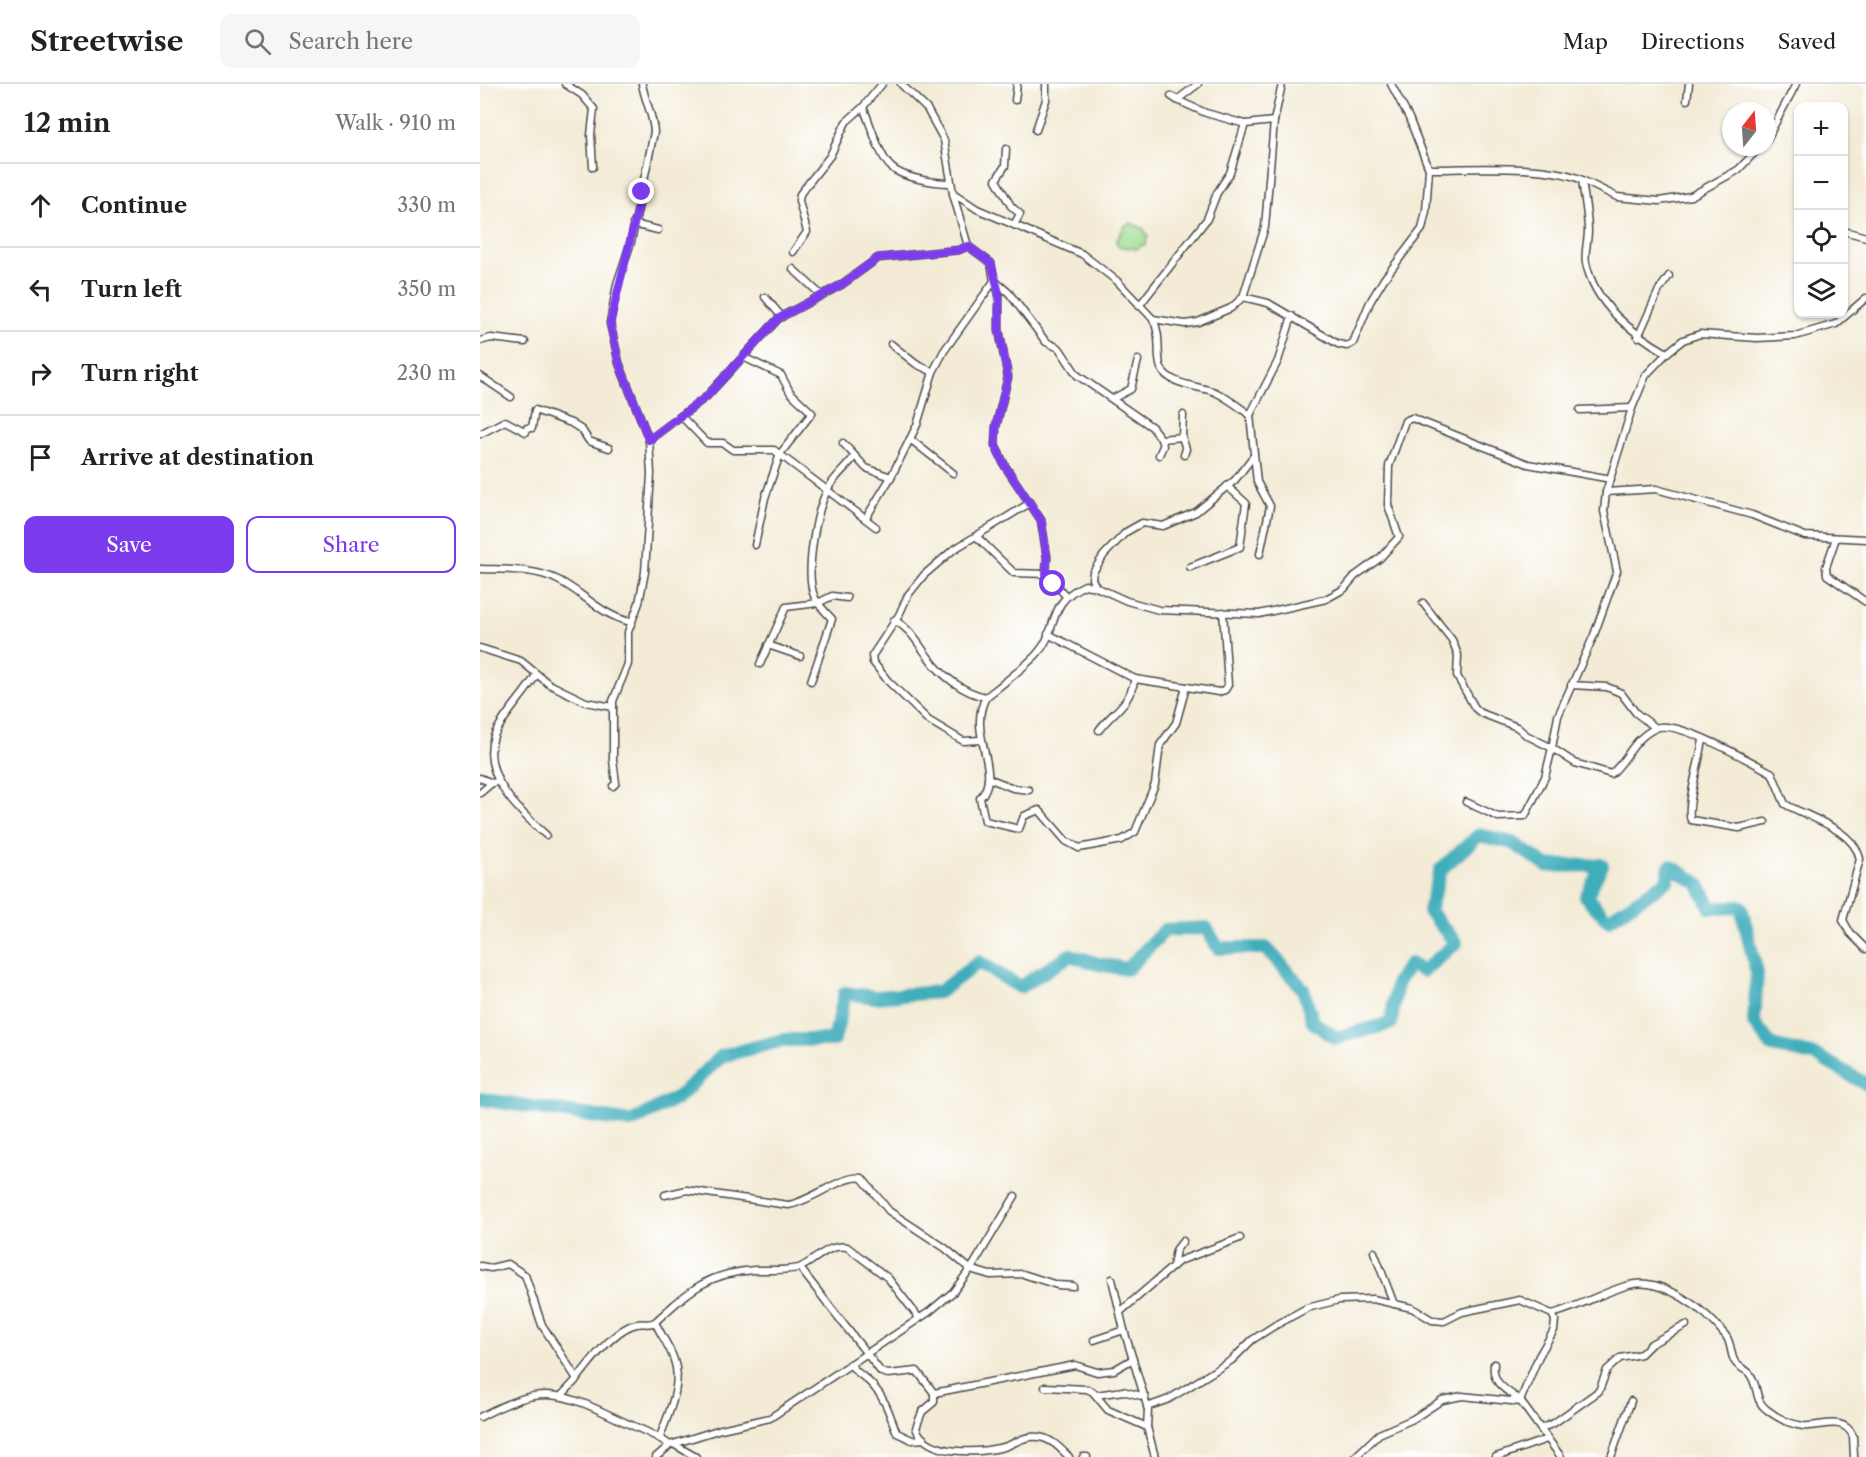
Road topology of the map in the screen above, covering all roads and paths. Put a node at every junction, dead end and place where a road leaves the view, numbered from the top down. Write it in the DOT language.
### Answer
graph roads {
  1 [pos="565,84"];
  2 [pos="642,84"];
  3 [pos="882,84"];
  4 [pos="901,84"];
  5 [pos="1017,84"];
  6 [pos="1046,84"];
  7 [pos="1198,84"];
  8 [pos="1282,84"];
  9 [pos="1391,84"];
  10 [pos="1689,84"];
  11 [pos="1796,84"];
  12 [pos="1015,100"];
  13 [pos="1687,100"];
  14 [pos="863,107"];
  15 [pos="1274,121"];
  16 [pos="1776,122"];
  17 [pos="1245,123"];
  18 [pos="1036,130"];
  19 [pos="1006,149"];
  20 [pos="1751,156"];
  21 [pos="593,167"];
  22 [pos="1430,169"];
  23 [pos="1582,180"];
  24 [pos="950,183"];
  25 [pos="953,193"];
  26 [pos="633,224"];
  27 [pos="1014,225"];
  28 [pos="658,230"];
  29 [pos="1848,232"];
  30 [pos="1866,237"];
  31 [pos="968,246"];
  32 [pos="793,252"];
  33 [pos="794,269"];
  34 [pos="1669,276"];
  35 [pos="994,281"];
  36 [pos="820,294"];
  37 [pos="765,297"];
  38 [pos="1243,297"];
  39 [pos="1866,298"];
  40 [pos="1139,306"];
  41 [pos="1292,316"];
  42 [pos="782,317"];
  43 [pos="1153,319"];
  44 [pos="1638,337"];
  45 [pos="480,341"];
  46 [pos="525,342"];
  47 [pos="891,344"];
  48 [pos="1667,353"];
  49 [pos="743,357"];
  50 [pos="1138,360"];
  51 [pos="933,372"];
  52 [pos="480,376"];
  53 [pos="511,397"];
  54 [pos="1112,399"];
  55 [pos="1632,408"];
  56 [pos="1580,410"];
  57 [pos="1184,415"];
  58 [pos="1250,415"];
  59 [pos="681,416"];
  60 [pos="480,434"];
  61 [pos="1182,437"];
  62 [pos="910,439"];
  63 [pos="1161,439"];
  64 [pos="649,440"];
  65 [pos="843,443"];
  66 [pos="609,448"];
  67 [pos="780,454"];
  68 [pos="1159,455"];
  69 [pos="1184,455"];
  70 [pos="854,457"];
  71 [pos="1252,458"];
  72 [pos="953,473"];
  73 [pos="891,477"];
  74 [pos="1611,479"];
  75 [pos="1227,486"];
  76 [pos="827,490"];
  77 [pos="1606,492"];
  78 [pos="1030,502"];
  79 [pos="866,518"];
  80 [pos="876,527"];
  81 [pos="976,536"];
  82 [pos="1836,538"];
  83 [pos="1866,539"];
  84 [pos="754,545"];
  85 [pos="1260,554"];
  86 [pos="1190,567"];
  87 [pos="480,569"];
  88 [pos="1046,574"];
  89 [pos="1096,587"];
  90 [pos="1066,596"];
  91 [pos="847,598"];
  92 [pos="1866,602"];
  93 [pos="818,603"];
  94 [pos="1423,603"];
  95 [pos="1223,612"];
  96 [pos="894,620"];
  97 [pos="631,622"];
  98 [pos="1048,634"];
  99 [pos="768,645"];
  100 [pos="480,648"];
  101 [pos="801,656"];
  102 [pos="760,664"];
  103 [pos="536,675"];
  104 [pos="1135,679"];
  105 [pos="811,681"];
  106 [pos="1571,685"];
  107 [pos="1186,687"];
  108 [pos="986,697"];
  109 [pos="613,707"];
  110 [pos="1656,728"];
  111 [pos="1099,730"];
  112 [pos="980,740"];
  113 [pos="1703,740"];
  114 [pos="1552,748"];
  115 [pos="480,778"];
  116 [pos="988,778"];
  117 [pos="495,783"];
  118 [pos="613,786"];
  119 [pos="1029,789"];
  120 [pos="480,793"];
  121 [pos="1467,802"];
  122 [pos="1765,822"];
  123 [pos="546,835"];
  124 [pos="1866,949"];
  125 [pos="665,1196"];
  126 [pos="1015,1196"];
  127 [pos="1240,1238"];
  128 [pos="1183,1241"];
  129 [pos="1374,1252"];
  130 [pos="480,1266"];
  131 [pos="1173,1266"];
  132 [pos="800,1268"];
  133 [pos="970,1269"];
  134 [pos="1112,1279"];
  135 [pos="1073,1286"];
  136 [pos="1394,1304"];
  137 [pos="1120,1312"];
  138 [pos="1552,1314"];
  139 [pos="919,1318"];
  140 [pos="655,1322"];
  141 [pos="1686,1325"];
  142 [pos="1124,1330"];
  143 [pos="1094,1340"];
  144 [pos="866,1354"];
  145 [pos="1134,1359"];
  146 [pos="850,1364"];
  147 [pos="1494,1364"];
  148 [pos="578,1378"];
  149 [pos="1045,1388"];
  150 [pos="934,1393"];
  151 [pos="562,1395"];
  152 [pos="1096,1395"];
  153 [pos="1145,1397"];
  154 [pos="1521,1401"];
  155 [pos="1631,1401"];
  156 [pos="1147,1407"];
  157 [pos="480,1417"];
  158 [pos="1147,1427"];
  159 [pos="1542,1428"];
  160 [pos="660,1437"];
  161 [pos="924,1439"];
  162 [pos="1547,1439"];
  163 [pos="672,1445"];
  164 [pos="656,1457"];
  165 [pos="696,1457"];
  166 [pos="1069,1457"];
  167 [pos="1155,1457"];
  168 [pos="1355,1457"];
  169 [pos="1496,1457"];
  170 [pos="1561,1457"];
  171 [pos="1611,1457"];
  172 [pos="1854,1457"];
  1 -- 21 [label="street"];
  2 -- 26 [label="street"];
  3 -- 14 [label="street"];
  4 -- 24 [label="street"];
  5 -- 12 [label="street"];
  6 -- 18 [label="street"];
  7 -- 17 [label="street"];
  8 -- 15 [label="street"];
  9 -- 22 [label="street"];
  10 -- 13 [label="street"];
  11 -- 16 [label="street"];
  14 -- 24 [label="street"];
  14 -- 32 [label="street"];
  15 -- 17 [label="street"];
  15 -- 38 [label="street"];
  17 -- 40 [label="street"];
  19 -- 27 [label="street"];
  20 -- 23 [label="street"];
  22 -- 23 [label="street"];
  22 -- 41 [label="street"];
  23 -- 44 [label="street"];
  24 -- 25 [label="street"];
  25 -- 27 [label="street"];
  25 -- 31 [label="street"];
  26 -- 28 [label="street"];
  26 -- 64 [label="street"];
  27 -- 40 [label="street"];
  29 -- 30 [label="street"];
  31 -- 35 [label="street"];
  31 -- 36 [label="street"];
  33 -- 36 [label="street"];
  34 -- 44 [label="street"];
  35 -- 51 [label="street"];
  35 -- 54 [label="street"];
  35 -- 78 [label="street"];
  36 -- 42 [label="street"];
  37 -- 42 [label="street"];
  38 -- 41 [label="street"];
  38 -- 43 [label="street"];
  39 -- 48 [label="street"];
  40 -- 43 [label="street"];
  41 -- 58 [label="street"];
  42 -- 49 [label="street"];
  43 -- 58 [label="street"];
  44 -- 48 [label="street"];
  45 -- 46 [label="street"];
  47 -- 51 [label="street"];
  48 -- 55 [label="street"];
  49 -- 59 [label="street"];
  49 -- 67 [label="street"];
  50 -- 54 [label="street"];
  51 -- 62 [label="street"];
  52 -- 53 [label="street"];
  54 -- 63 [label="street"];
  55 -- 56 [label="street"];
  55 -- 74 [label="street"];
  57 -- 61 [label="street"];
  58 -- 71 [label="street"];
  59 -- 64 [label="street"];
  59 -- 67 [label="street"];
  60 -- 66 [label="street"];
  61 -- 63 [label="street"];
  61 -- 69 [label="street"];
  62 -- 72 [label="street"];
  62 -- 73 [label="street"];
  63 -- 68 [label="street"];
  64 -- 97 [label="street"];
  65 -- 70 [label="street"];
  67 -- 76 [label="street"];
  67 -- 84 [label="street"];
  70 -- 73 [label="street"];
  70 -- 76 [label="street"];
  71 -- 75 [label="street"];
  71 -- 85 [label="street"];
  73 -- 79 [label="street"];
  74 -- 77 [label="street"];
  74 -- 95 [label="street"];
  75 -- 86 [label="street"];
  75 -- 89 [label="street"];
  76 -- 79 [label="street"];
  76 -- 93 [label="street"];
  77 -- 82 [label="street"];
  77 -- 106 [label="street"];
  78 -- 81 [label="street"];
  78 -- 88 [label="street"];
  79 -- 80 [label="street"];
  81 -- 88 [label="street"];
  81 -- 96 [label="street"];
  82 -- 83 [label="street"];
  82 -- 92 [label="street"];
  87 -- 97 [label="street"];
  88 -- 90 [label="street"];
  89 -- 90 [label="street"];
  89 -- 95 [label="street"];
  90 -- 98 [label="street"];
  91 -- 93 [label="street"];
  93 -- 99 [label="street"];
  93 -- 105 [label="street"];
  94 -- 114 [label="street"];
  95 -- 107 [label="street"];
  96 -- 108 [label="street"];
  96 -- 112 [label="street"];
  97 -- 109 [label="street"];
  98 -- 104 [label="street"];
  98 -- 108 [label="street"];
  99 -- 101 [label="street"];
  99 -- 102 [label="street"];
  100 -- 103 [label="street"];
  103 -- 109 [label="street"];
  103 -- 117 [label="street"];
  104 -- 107 [label="street"];
  104 -- 111 [label="street"];
  106 -- 110 [label="street"];
  106 -- 114 [label="street"];
  107 -- 116 [label="street"];
  108 -- 112 [label="street"];
  109 -- 118 [label="street"];
  110 -- 113 [label="street"];
  110 -- 114 [label="street"];
  112 -- 116 [label="street"];
  113 -- 122 [label="street"];
  113 -- 124 [label="street"];
  114 -- 121 [label="street"];
  115 -- 117 [label="street"];
  116 -- 119 [label="street"];
  117 -- 120 [label="street"];
  117 -- 123 [label="street"];
  125 -- 133 [label="street"];
  126 -- 133 [label="street"];
  127 -- 131 [label="street"];
  128 -- 131 [label="street"];
  129 -- 136 [label="street"];
  130 -- 148 [label="street"];
  131 -- 137 [label="street"];
  132 -- 139 [label="street"];
  132 -- 140 [label="street"];
  132 -- 144 [label="street"];
  133 -- 135 [label="street"];
  133 -- 139 [label="street"];
  134 -- 137 [label="street"];
  136 -- 138 [label="street"];
  136 -- 156 [label="street"];
  137 -- 142 [label="street"];
  138 -- 154 [label="street"];
  138 -- 172 [label="street"];
  139 -- 144 [label="street"];
  140 -- 148 [label="street"];
  140 -- 160 [label="street"];
  141 -- 159 [label="street"];
  142 -- 143 [label="street"];
  142 -- 145 [label="street"];
  144 -- 146 [label="street"];
  144 -- 150 [label="street"];
  145 -- 150 [label="street"];
  145 -- 153 [label="street"];
  146 -- 161 [label="street"];
  146 -- 163 [label="street"];
  147 -- 154 [label="street"];
  148 -- 151 [label="street"];
  149 -- 152 [label="street"];
  150 -- 161 [label="street"];
  151 -- 157 [label="street"];
  151 -- 160 [label="street"];
  152 -- 153 [label="street"];
  152 -- 158 [label="street"];
  153 -- 156 [label="street"];
  154 -- 159 [label="street"];
  154 -- 168 [label="street"];
  155 -- 171 [label="street"];
  156 -- 158 [label="street"];
  158 -- 167 [label="street"];
  159 -- 162 [label="street"];
  160 -- 163 [label="street"];
  161 -- 166 [label="street"];
  162 -- 169 [label="street"];
  162 -- 170 [label="street"];
  163 -- 164 [label="street"];
  163 -- 165 [label="street"];
}
